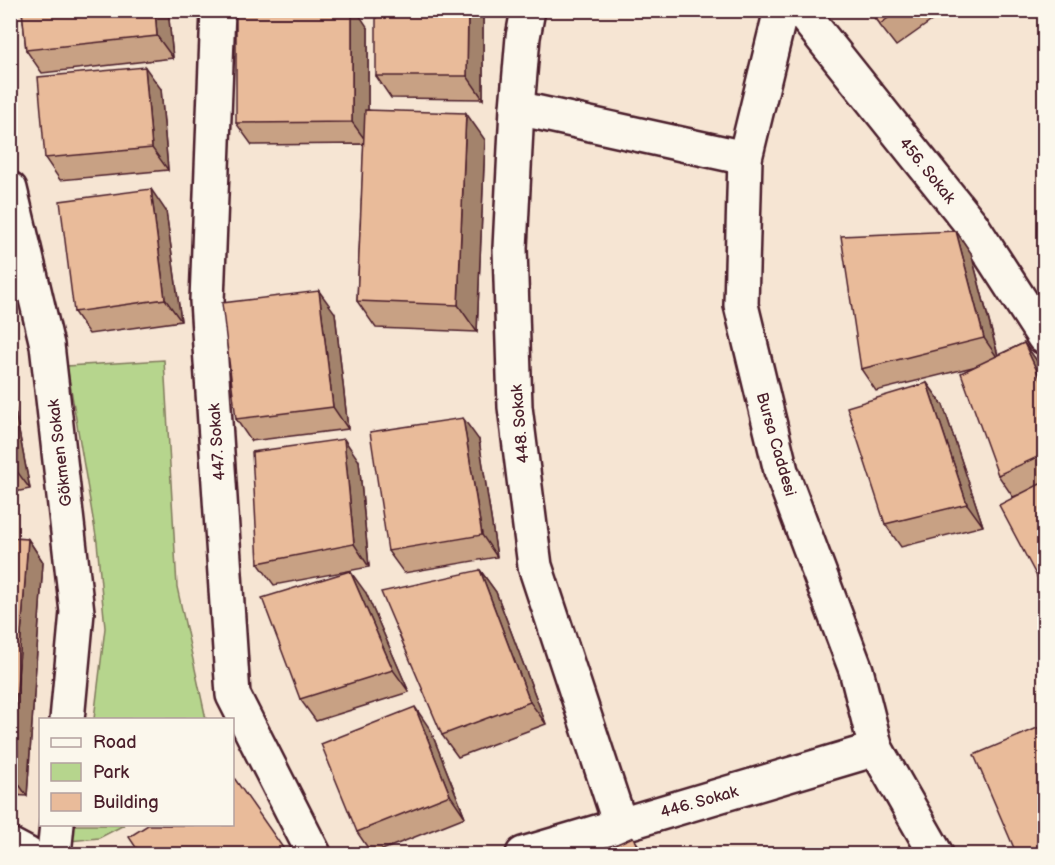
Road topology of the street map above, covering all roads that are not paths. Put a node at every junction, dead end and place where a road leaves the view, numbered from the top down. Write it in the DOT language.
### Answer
graph roads {
  1 [pos="218,10"];
  2 [pos="528,10"];
  3 [pos="781,10"];
  4 [pos="800,10"];
  5 [pos="517,108"];
  6 [pos="745,158"];
  7 [pos="10,189"];
  8 [pos="1044,337"];
  9 [pos="67,718"];
  10 [pos="876,749"];
  11 [pos="621,824"];
  12 [pos="57,826"];
  13 [pos="10,845"];
  14 [pos="27,855"];
  15 [pos="54,855"];
  16 [pos="314,855"];
  17 [pos="523,855"];
  18 [pos="936,855"];
  1 -- 16 [label="street, 447. Sokak"];
  2 -- 5 [label="street, 448. Sokak"];
  3 -- 6 [label="street, Bursa Caddesi"];
  4 -- 8 [label="street, 456. Sokak"];
  5 -- 6 [label="street"];
  5 -- 11 [label="street, 448. Sokak"];
  6 -- 10 [label="street, Bursa Caddesi"];
  7 -- 9 [label="street, Gökmen Sokak"];
  10 -- 11 [label="street, 446. Sokak"];
  10 -- 18 [label="street, Bursa Caddesi"];
  11 -- 17 [label="street, 446. Sokak"];
  12 -- 15 [label="street"];
  13 -- 14 [label="street"];
}
